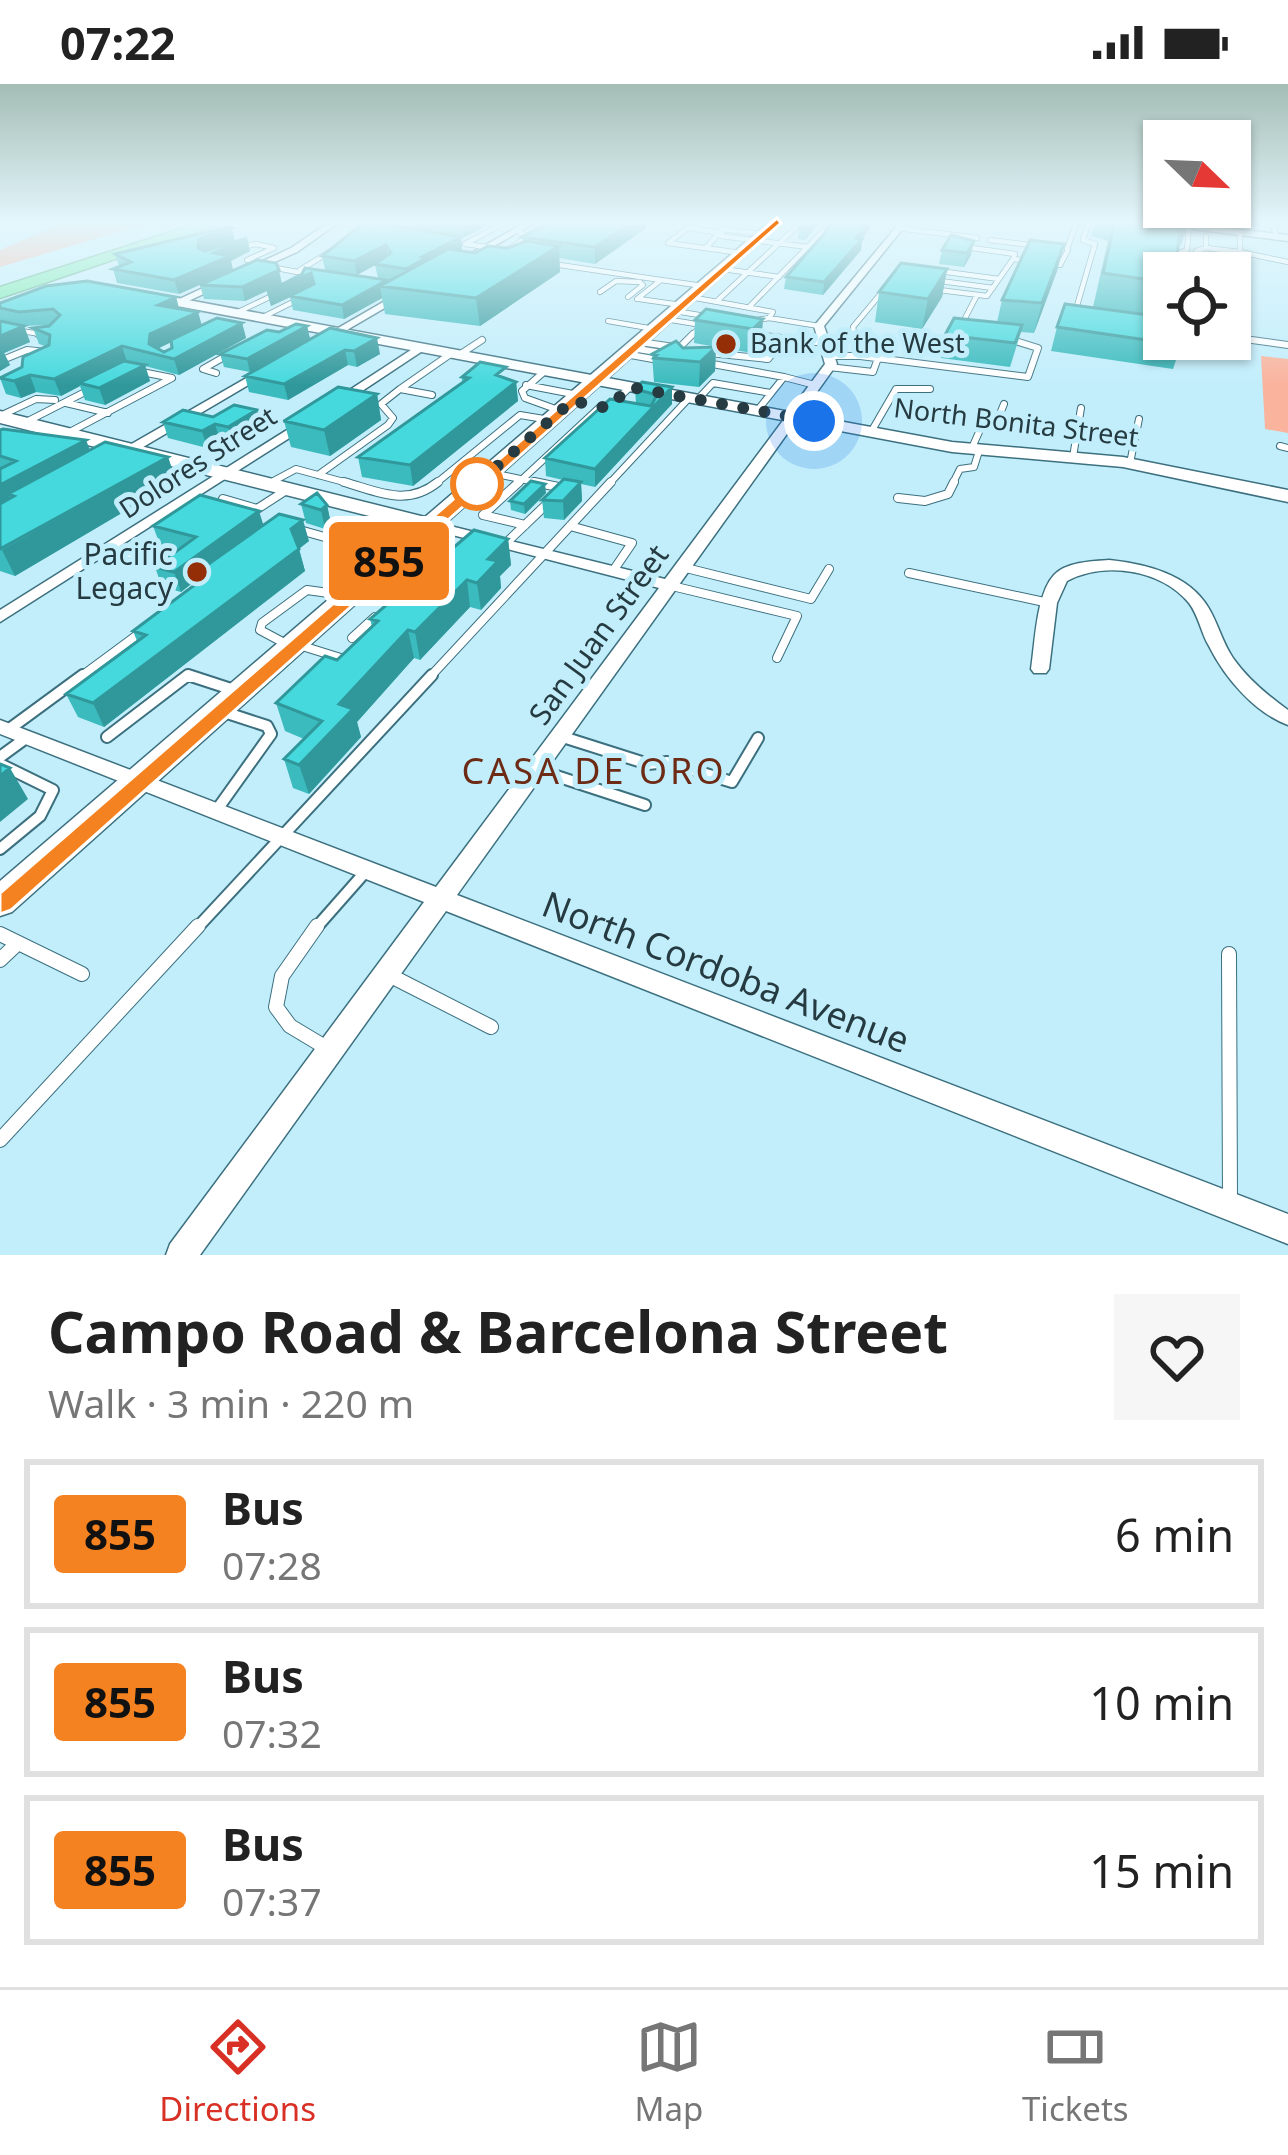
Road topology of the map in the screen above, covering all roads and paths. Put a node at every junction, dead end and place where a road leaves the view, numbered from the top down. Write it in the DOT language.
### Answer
graph roads {
  1 [pos="897,275"];
  2 [pos="53,276"];
  3 [pos="237,276"];
  4 [pos="632,276"];
  5 [pos="714,276"];
  6 [pos="745,276"];
  7 [pos="771,276"];
  8 [pos="871,276"];
  9 [pos="973,276"];
  10 [pos="1001,276"];
  11 [pos="1086,276"];
  12 [pos="779,277"];
  13 [pos="286,278"];
  14 [pos="916,278"];
  15 [pos="999,279"];
  16 [pos="661,280"];
  17 [pos="301,282"];
  18 [pos="70,286"];
  19 [pos="912,286"];
  20 [pos="392,288"];
  21 [pos="994,288"];
  22 [pos="285,290"];
  23 [pos="408,290"];
  24 [pos="600,292"];
  25 [pos="0,293"];
  26 [pos="312,293"];
  27 [pos="135,294"];
  28 [pos="977,296"];
  29 [pos="628,297"];
  30 [pos="178,302"];
  31 [pos="720,302"];
  32 [pos="749,307"];
  33 [pos="0,310"];
  34 [pos="247,315"];
  35 [pos="707,316"];
  36 [pos="769,318"];
  37 [pos="726,319"];
  38 [pos="608,321"];
  39 [pos="663,321"];
  40 [pos="1077,321"];
  41 [pos="289,324"];
  42 [pos="223,325"];
  43 [pos="702,325"];
  44 [pos="0,328"];
  45 [pos="722,329"];
  46 [pos="59,331"];
  47 [pos="335,333"];
  48 [pos="743,333"];
  49 [pos="268,334"];
  50 [pos="977,335"];
  51 [pos="997,338"];
  52 [pos="482,340"];
  53 [pos="784,340"];
  54 [pos="1251,340"];
  55 [pos="247,345"];
  56 [pos="1288,345"];
  57 [pos="312,346"];
  58 [pos="421,348"];
  59 [pos="679,348"];
  60 [pos="826,348"];
  61 [pos="456,354"];
  62 [pos="860,356"];
  63 [pos="878,358"];
  64 [pos="0,361"];
  65 [pos="284,362"];
  66 [pos="669,362"];
  67 [pos="30,365"];
  68 [pos="691,366"];
  69 [pos="722,367"];
  70 [pos="129,369"];
  71 [pos="545,371"];
  72 [pos="216,373"];
  73 [pos="784,377"];
  74 [pos="595,380"];
  75 [pos="526,385"];
  76 [pos="97,386"];
  77 [pos="815,386"];
  78 [pos="400,388"];
  79 [pos="636,388"];
  80 [pos="929,388"];
  81 [pos="771,393"];
  82 [pos="432,395"];
  83 [pos="693,399"];
  84 [pos="60,401"];
  85 [pos="1004,404"];
  86 [pos="604,407"];
  87 [pos="1081,408"];
  88 [pos="562,410"];
  89 [pos="757,411"];
  90 [pos="107,413"];
  91 [pos="0,416"];
  92 [pos="791,417"];
  93 [pos="1139,419"];
  94 [pos="578,427"];
  95 [pos="28,429"];
  96 [pos="871,431"];
  97 [pos="66,434"];
  98 [pos="975,450"];
  99 [pos="118,455"];
  100 [pos="1073,457"];
  101 [pos="467,459"];
  102 [pos="1130,463"];
  103 [pos="494,469"];
  104 [pos="226,473"];
  105 [pos="521,479"];
  106 [pos="305,486"];
  107 [pos="563,488"];
  108 [pos="598,496"];
  109 [pos="1288,496"];
  110 [pos="898,497"];
  111 [pos="223,500"];
  112 [pos="459,500"];
  113 [pos="491,507"];
  114 [pos="525,524"];
  115 [pos="430,525"];
  116 [pos="570,526"];
  117 [pos="505,544"];
  118 [pos="110,548"];
  119 [pos="545,554"];
  120 [pos="394,556"];
  121 [pos="177,568"];
  122 [pos="686,568"];
  123 [pos="829,568"];
  124 [pos="613,571"];
  125 [pos="908,573"];
  126 [pos="672,586"];
  127 [pos="1049,603"];
  128 [pos="381,612"];
  129 [pos="0,617"];
  130 [pos="154,623"];
  131 [pos="352,638"];
  132 [pos="293,645"];
  133 [pos="776,658"];
  134 [pos="357,663"];
  135 [pos="1040,669"];
  136 [pos="229,701"];
  137 [pos="1288,719"];
  138 [pos="11,732"];
  139 [pos="107,737"];
  140 [pos="563,737"];
  141 [pos="758,737"];
  142 [pos="0,760"];
  143 [pos="538,770"];
  144 [pos="138,781"];
  145 [pos="645,805"];
  146 [pos="216,812"];
  147 [pos="281,837"];
  148 [pos="0,849"];
  149 [pos="367,870"];
  150 [pos="443,900"];
  151 [pos="0,909"];
  152 [pos="18,943"];
  153 [pos="1229,954"];
  154 [pos="0,960"];
  155 [pos="82,974"];
  156 [pos="388,974"];
  157 [pos="490,1027"];
  158 [pos="332,1051"];
  159 [pos="0,1140"];
  160 [pos="1230,1207"];
  161 [pos="1288,1229"];
  162 [pos="181,1255"];
  1 -- 62 [label="lane"];
  2 -- 25 [label="highway"];
  3 -- 30 [label="street"];
  4 -- 16 [label="lane"];
  5 -- 39 [label="main road"];
  6 -- 31 [label="lane"];
  7 -- 12 [label="lane"];
  8 -- 60 [label="street, San Juan Street"];
  9 -- 15 [label="lane"];
  10 -- 15 [label="lane"];
  11 -- 40 [label="lane"];
  12 -- 32 [label="lane"];
  13 -- 17 [label="lane"];
  14 -- 21 [label="lane"];
  15 -- 21 [label="lane"];
  16 -- 39 [label="lane"];
  16 -- 39 [label="lane"];
  18 -- 33 [label="street"];
  19 -- 28 [label="lane"];
  20 -- 23 [label="lane"];
  21 -- 28 [label="lane"];
  22 -- 34 [label="lane"];
  23 -- 47 [label="street"];
  24 -- 29 [label="lane"];
  26 -- 34 [label="lane"];
  27 -- 30 [label="street, North Bonita Street"];
  28 -- 50 [label="lane"];
  30 -- 34 [label="street, North Bonita Street"];
  31 -- 32 [label="lane"];
  31 -- 35 [label="lane"];
  31 -- 36 [label="lane"];
  31 -- 39 [label="lane"];
  32 -- 36 [label="lane"];
  34 -- 41 [label="street, North Bonita Street"];
  34 -- 42 [label="lane"];
  35 -- 37 [label="lane"];
  35 -- 39 [label="lane"];
  36 -- 60 [label="lane"];
  38 -- 39 [label="lane"];
  39 -- 43 [label="lane"];
  39 -- 59 [label="lane"];
  39 -- 66 [label="lane"];
  39 -- 69 [label="lane"];
  39 -- 74 [label="main road"];
  41 -- 47 [label="street, North Bonita Street"];
  41 -- 49 [label="lane"];
  43 -- 45 [label="lane"];
  43 -- 59 [label="lane"];
  44 -- 46 [label="lane"];
  47 -- 57 [label="street"];
  47 -- 58 [label="street, North Bonita Street"];
  48 -- 53 [label="lane"];
  51 -- 63 [label="lane"];
  52 -- 61 [label="lane"];
  53 -- 59 [label="lane"];
  53 -- 60 [label="lane"];
  54 -- 56 [label="lane"];
  55 -- 72 [label="lane"];
  58 -- 61 [label="street, North Bonita Street"];
  58 -- 104 [label="street, Dolores Street"];
  60 -- 62 [label="lane"];
  60 -- 63 [label="lane"];
  60 -- 77 [label="street, San Juan Street"];
  61 -- 71 [label="street, North Bonita Street"];
  61 -- 78 [label="lane"];
  62 -- 63 [label="lane"];
  64 -- 67 [label="lane"];
  65 -- 99 [label="street"];
  68 -- 69 [label="lane"];
  69 -- 73 [label="lane"];
  70 -- 90 [label="lane"];
  71 -- 74 [label="street, North Bonita Street"];
  71 -- 75 [label="lane"];
  73 -- 77 [label="lane"];
  73 -- 81 [label="lane"];
  74 -- 79 [label="street, North Bonita Street"];
  74 -- 88 [label="main road"];
  75 -- 88 [label="lane"];
  75 -- 88 [label="lane"];
  76 -- 84 [label="lane"];
  77 -- 92 [label="street, San Juan Street"];
  78 -- 82 [label="lane"];
  78 -- 106 [label="lane"];
  79 -- 83 [label="street, North Bonita Street"];
  79 -- 86 [label="lane"];
  79 -- 86 [label="lane"];
  80 -- 96 [label="lane"];
  81 -- 83 [label="lane"];
  81 -- 89 [label="lane"];
  83 -- 89 [label="street, North Bonita Street"];
  83 -- 108 [label="lane"];
  84 -- 90 [label="lane"];
  84 -- 91 [label="lane"];
  84 -- 95 [label="lane"];
  85 -- 98 [label="lane"];
  86 -- 88 [label="lane"];
  86 -- 94 [label="lane"];
  87 -- 100 [label="lane"];
  88 -- 94 [label="lane"];
  88 -- 101 [label="lane"];
  88 -- 103 [label="main road"];
  89 -- 92 [label="street, North Bonita Street"];
  90 -- 97 [label="lane"];
  91 -- 95 [label="main road"];
  92 -- 96 [label="street, North Bonita Street"];
  92 -- 122 [label="street, San Juan Street"];
  93 -- 102 [label="lane"];
  94 -- 105 [label="lane"];
  95 -- 97 [label="main road"];
  96 -- 98 [label="street, North Bonita Street"];
  97 -- 99 [label="main road"];
  98 -- 100 [label="street, North Bonita Street"];
  98 -- 110 [label="lane"];
  99 -- 104 [label="main road"];
  100 -- 102 [label="street, North Bonita Street"];
  101 -- 103 [label="lane"];
  101 -- 106 [label="lane"];
  102 -- 109 [label="street, North Bonita Street"];
  103 -- 105 [label="lane"];
  103 -- 112 [label="main road"];
  104 -- 106 [label="main road"];
  104 -- 118 [label="street, Dolores Street"];
  105 -- 107 [label="lane"];
  105 -- 113 [label="lane"];
  106 -- 111 [label="lane"];
  106 -- 115 [label="main road"];
  106 -- 120 [label="lane"];
  107 -- 108 [label="lane"];
  107 -- 114 [label="lane"];
  108 -- 116 [label="lane"];
  112 -- 113 [label="lane"];
  112 -- 115 [label="main road"];
  113 -- 114 [label="lane"];
  114 -- 117 [label="lane"];
  115 -- 117 [label="street"];
  115 -- 120 [label="main road"];
  116 -- 119 [label="lane"];
  116 -- 124 [label="lane"];
  117 -- 119 [label="street"];
  118 -- 121 [label="lane"];
  118 -- 129 [label="street, Dolores Street"];
  119 -- 124 [label="street"];
  119 -- 147 [label="lane"];
  120 -- 132 [label="main road"];
  122 -- 123 [label="lane"];
  122 -- 126 [label="street, San Juan Street"];
  124 -- 126 [label="street"];
  125 -- 127 [label="lane"];
  126 -- 133 [label="lane"];
  126 -- 140 [label="street, San Juan Street"];
  127 -- 135 [label="street"];
  127 -- 137 [label="street"];
  128 -- 131 [label="lane"];
  130 -- 138 [label="lane"];
  132 -- 134 [label="lane"];
  132 -- 136 [label="main road"];
  136 -- 139 [label="lane"];
  136 -- 144 [label="main road"];
  136 -- 146 [label="lane"];
  138 -- 142 [label="lane"];
  138 -- 144 [label="street, North Cordoba Avenue"];
  140 -- 141 [label="lane"];
  140 -- 143 [label="street, San Juan Street"];
  142 -- 148 [label="lane"];
  143 -- 145 [label="lane"];
  143 -- 150 [label="street, San Juan Street"];
  144 -- 146 [label="street, North Cordoba Avenue"];
  144 -- 151 [label="main road"];
  146 -- 147 [label="street, North Cordoba Avenue"];
  147 -- 149 [label="street, North Cordoba Avenue"];
  147 -- 159 [label="lane"];
  149 -- 150 [label="street, North Cordoba Avenue"];
  149 -- 158 [label="lane"];
  150 -- 156 [label="street, San Juan Street"];
  150 -- 160 [label="street, North Cordoba Avenue"];
  151 -- 152 [label="lane"];
  152 -- 154 [label="lane"];
  152 -- 155 [label="lane"];
  153 -- 160 [label="lane"];
  156 -- 157 [label="lane"];
  156 -- 158 [label="street, San Juan Street"];
  158 -- 162 [label="street, San Juan Street"];
  160 -- 161 [label="street, North Cordoba Avenue"];
}
